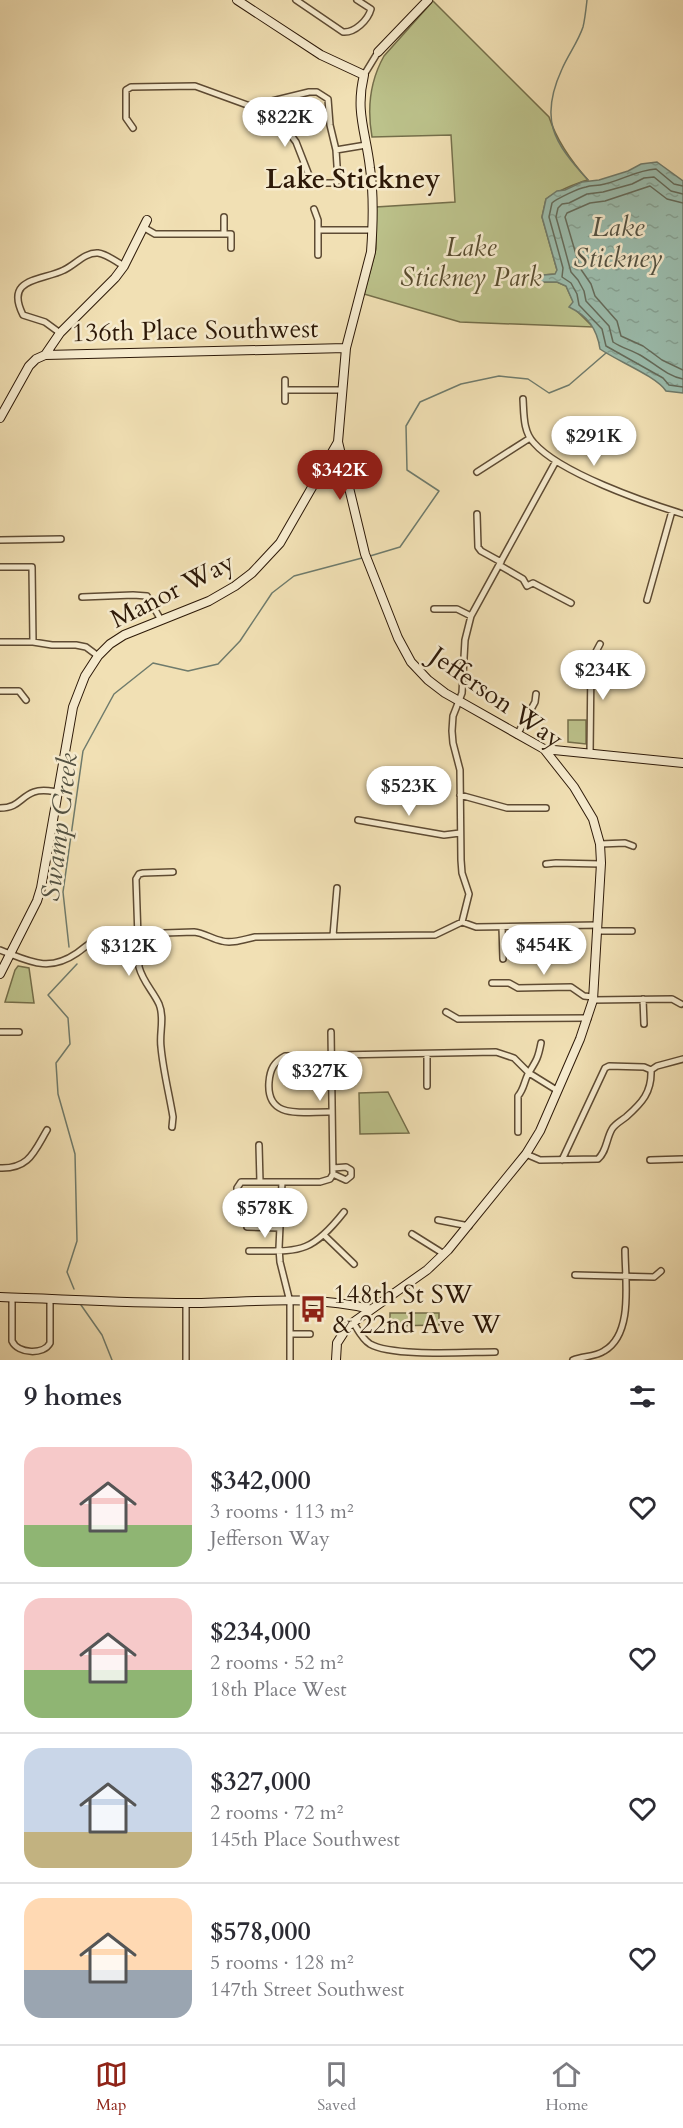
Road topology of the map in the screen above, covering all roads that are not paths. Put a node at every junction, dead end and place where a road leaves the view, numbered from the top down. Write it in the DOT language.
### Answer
graph roads {
  1 [pos="237,0"];
  2 [pos="296,0"];
  3 [pos="357,0"];
  4 [pos="425,1"];
  5 [pos="378,52"];
  6 [pos="364,75"];
  7 [pos="261,110"];
  8 [pos="133,128"];
  9 [pos="366,145"];
  10 [pos="336,150"];
  11 [pos="314,209"];
  12 [pos="224,217"];
  13 [pos="145,224"];
  14 [pos="318,230"];
  15 [pos="372,230"];
  16 [pos="224,234"];
  17 [pos="231,248"];
  18 [pos="318,255"];
  19 [pos="124,266"];
  20 [pos="60,333"];
  21 [pos="345,348"];
  22 [pos="45,355"];
  23 [pos="285,380"];
  24 [pos="285,390"];
  25 [pos="342,390"];
  26 [pos="523,399"];
  27 [pos="285,401"];
  28 [pos="0,418"];
  29 [pos="530,438"];
  30 [pos="338,441"];
  31 [pos="556,461"];
  32 [pos="477,472"];
  33 [pos="672,511"];
  34 [pos="477,513"];
  35 [pos="683,514"];
  36 [pos="61,539"];
  37 [pos="0,540"];
  38 [pos="500,564"];
  39 [pos="0,567"];
  40 [pos="82,597"];
  41 [pos="647,600"];
  42 [pos="571,603"];
  43 [pos="434,609"];
  44 [pos="471,616"];
  45 [pos="161,620"];
  46 [pos="0,642"];
  47 [pos="33,642"];
  48 [pos="600,644"];
  49 [pos="98,656"];
  50 [pos="0,691"];
  51 [pos="536,694"];
  52 [pos="26,700"];
  53 [pos="459,701"];
  54 [pos="517,735"];
  55 [pos="544,749"];
  56 [pos="590,754"];
  57 [pos="683,763"];
  58 [pos="58,792"];
  59 [pos="460,795"];
  60 [pos="0,808"];
  61 [pos="546,808"];
  62 [pos="358,820"];
  63 [pos="460,833"];
  64 [pos="600,844"];
  65 [pos="633,846"];
  66 [pos="546,864"];
  67 [pos="601,864"];
  68 [pos="173,872"];
  69 [pos="337,888"];
  70 [pos="462,922"];
  71 [pos="502,927"];
  72 [pos="598,928"];
  73 [pos="632,931"];
  74 [pos="138,933"];
  75 [pos="333,936"];
  76 [pos="0,950"];
  77 [pos="11,954"];
  78 [pos="503,959"];
  79 [pos="0,974"];
  80 [pos="492,982"];
  81 [pos="593,998"];
  82 [pos="643,999"];
  83 [pos="681,1004"];
  84 [pos="446,1012"];
  85 [pos="588,1018"];
  86 [pos="644,1024"];
  87 [pos="0,1032"];
  88 [pos="19,1032"];
  89 [pos="331,1032"];
  90 [pos="541,1043"];
  91 [pos="427,1054"];
  92 [pos="331,1056"];
  93 [pos="683,1059"];
  94 [pos="651,1070"];
  95 [pos="529,1073"];
  96 [pos="427,1086"];
  97 [pos="558,1091"];
  98 [pos="332,1112"];
  99 [pos="172,1127"];
  100 [pos="47,1130"];
  101 [pos="518,1132"];
  102 [pos="259,1145"];
  103 [pos="526,1154"];
  104 [pos="683,1159"];
  105 [pos="562,1160"];
  106 [pos="650,1160"];
  107 [pos="0,1168"];
  108 [pos="260,1182"];
  109 [pos="282,1182"];
  110 [pos="238,1204"];
  111 [pos="344,1212"];
  112 [pos="438,1220"];
  113 [pos="469,1226"];
  114 [pos="247,1227"];
  115 [pos="280,1228"];
  116 [pos="412,1234"];
  117 [pos="324,1235"];
  118 [pos="625,1250"];
  119 [pos="249,1251"];
  120 [pos="279,1252"];
  121 [pos="444,1254"];
  122 [pos="354,1264"];
  123 [pos="661,1271"];
  124 [pos="575,1275"];
  125 [pos="625,1276"];
  126 [pos="0,1296"];
  127 [pos="12,1297"];
  128 [pos="50,1298"];
  129 [pos="290,1302"];
  130 [pos="186,1303"];
  131 [pos="369,1310"];
  132 [pos="353,1322"];
  133 [pos="290,1334"];
  134 [pos="310,1334"];
  135 [pos="495,1352"];
  136 [pos="186,1360"];
  137 [pos="290,1360"];
  138 [pos="336,1360"];
  139 [pos="573,1360"];
  1 -- 6 [label="street"];
  2 -- 3 [label="street"];
  4 -- 5 [label="street"];
  5 -- 6 [label="street"];
  6 -- 9 [label="street, Manor Way"];
  7 -- 8 [label="street"];
  7 -- 10 [label="street"];
  7 -- 10 [label="street"];
  9 -- 10 [label="street"];
  9 -- 15 [label="street, Manor Way"];
  11 -- 14 [label="street"];
  12 -- 16 [label="street"];
  13 -- 16 [label="street"];
  13 -- 19 [label="street"];
  14 -- 15 [label="street"];
  14 -- 18 [label="street"];
  15 -- 21 [label="street, Manor Way"];
  16 -- 17 [label="street"];
  19 -- 20 [label="street"];
  19 -- 20 [label="street"];
  20 -- 22 [label="street"];
  21 -- 22 [label="street, 136th Place Southwest"];
  21 -- 25 [label="street, Manor Way"];
  22 -- 28 [label="street"];
  23 -- 24 [label="street"];
  24 -- 25 [label="street"];
  24 -- 27 [label="street"];
  25 -- 30 [label="street, Manor Way"];
  26 -- 29 [label="street"];
  29 -- 31 [label="street"];
  29 -- 32 [label="street"];
  30 -- 45 [label="street, Manor Way"];
  30 -- 53 [label="street, Jefferson Way"];
  31 -- 33 [label="street"];
  31 -- 38 [label="street"];
  33 -- 35 [label="street"];
  33 -- 41 [label="street"];
  34 -- 38 [label="street"];
  36 -- 37 [label="street"];
  38 -- 42 [label="street"];
  38 -- 44 [label="street"];
  39 -- 47 [label="street"];
  40 -- 45 [label="street"];
  43 -- 44 [label="street"];
  44 -- 53 [label="street"];
  45 -- 49 [label="street, Manor Way"];
  46 -- 47 [label="street"];
  47 -- 49 [label="street"];
  48 -- 56 [label="street"];
  49 -- 58 [label="street, Manor Way"];
  50 -- 52 [label="street"];
  51 -- 54 [label="street"];
  53 -- 54 [label="street, Jefferson Way"];
  53 -- 59 [label="street"];
  54 -- 55 [label="street, Jefferson Way"];
  55 -- 56 [label="street"];
  55 -- 64 [label="street, Jefferson Way"];
  56 -- 57 [label="street"];
  58 -- 60 [label="street"];
  58 -- 77 [label="street, Manor Way"];
  59 -- 61 [label="street"];
  59 -- 63 [label="street"];
  62 -- 63 [label="street"];
  63 -- 70 [label="street"];
  64 -- 65 [label="street"];
  64 -- 67 [label="street, Jefferson Way"];
  66 -- 67 [label="street"];
  67 -- 72 [label="street, Jefferson Way"];
  68 -- 74 [label="street"];
  69 -- 75 [label="street"];
  70 -- 71 [label="street"];
  70 -- 75 [label="street"];
  71 -- 72 [label="street"];
  71 -- 78 [label="street"];
  72 -- 73 [label="street"];
  72 -- 81 [label="street, Jefferson Way"];
  74 -- 75 [label="street"];
  74 -- 77 [label="street"];
  74 -- 99 [label="street"];
  76 -- 77 [label="street"];
  77 -- 79 [label="street, Manor Way"];
  80 -- 81 [label="street"];
  81 -- 82 [label="street"];
  81 -- 85 [label="street, Jefferson Way"];
  82 -- 83 [label="street"];
  82 -- 86 [label="street"];
  84 -- 85 [label="street"];
  85 -- 97 [label="street, Jefferson Way"];
  87 -- 88 [label="street"];
  89 -- 92 [label="street"];
  90 -- 95 [label="street"];
  91 -- 92 [label="street"];
  91 -- 95 [label="street"];
  91 -- 96 [label="street"];
  92 -- 98 [label="street"];
  92 -- 98 [label="street"];
  93 -- 94 [label="street"];
  94 -- 105 [label="street"];
  94 -- 105 [label="street"];
  95 -- 97 [label="street"];
  95 -- 101 [label="street"];
  97 -- 103 [label="street, Jefferson Way"];
  98 -- 109 [label="street"];
  100 -- 107 [label="street"];
  102 -- 108 [label="street"];
  103 -- 105 [label="street"];
  103 -- 113 [label="street, Jefferson Way"];
  104 -- 106 [label="street"];
  108 -- 109 [label="street"];
  108 -- 110 [label="street"];
  109 -- 115 [label="street"];
  111 -- 117 [label="street"];
  112 -- 113 [label="street"];
  113 -- 121 [label="street, Jefferson Way"];
  114 -- 115 [label="street"];
  115 -- 120 [label="street"];
  116 -- 121 [label="street"];
  117 -- 120 [label="street"];
  117 -- 122 [label="street"];
  118 -- 125 [label="street"];
  119 -- 120 [label="street"];
  120 -- 129 [label="street"];
  121 -- 131 [label="street, Jefferson Way"];
  123 -- 125 [label="street"];
  124 -- 125 [label="street"];
  125 -- 139 [label="street"];
  126 -- 127 [label="street"];
  127 -- 128 [label="street"];
  127 -- 128 [label="street"];
  128 -- 130 [label="street"];
  129 -- 130 [label="street"];
  129 -- 131 [label="street"];
  129 -- 133 [label="street"];
  130 -- 136 [label="street"];
  131 -- 132 [label="street, Jefferson Way"];
  132 -- 135 [label="street"];
  132 -- 138 [label="street, Jefferson Way"];
  133 -- 134 [label="street"];
  133 -- 137 [label="street"];
}
